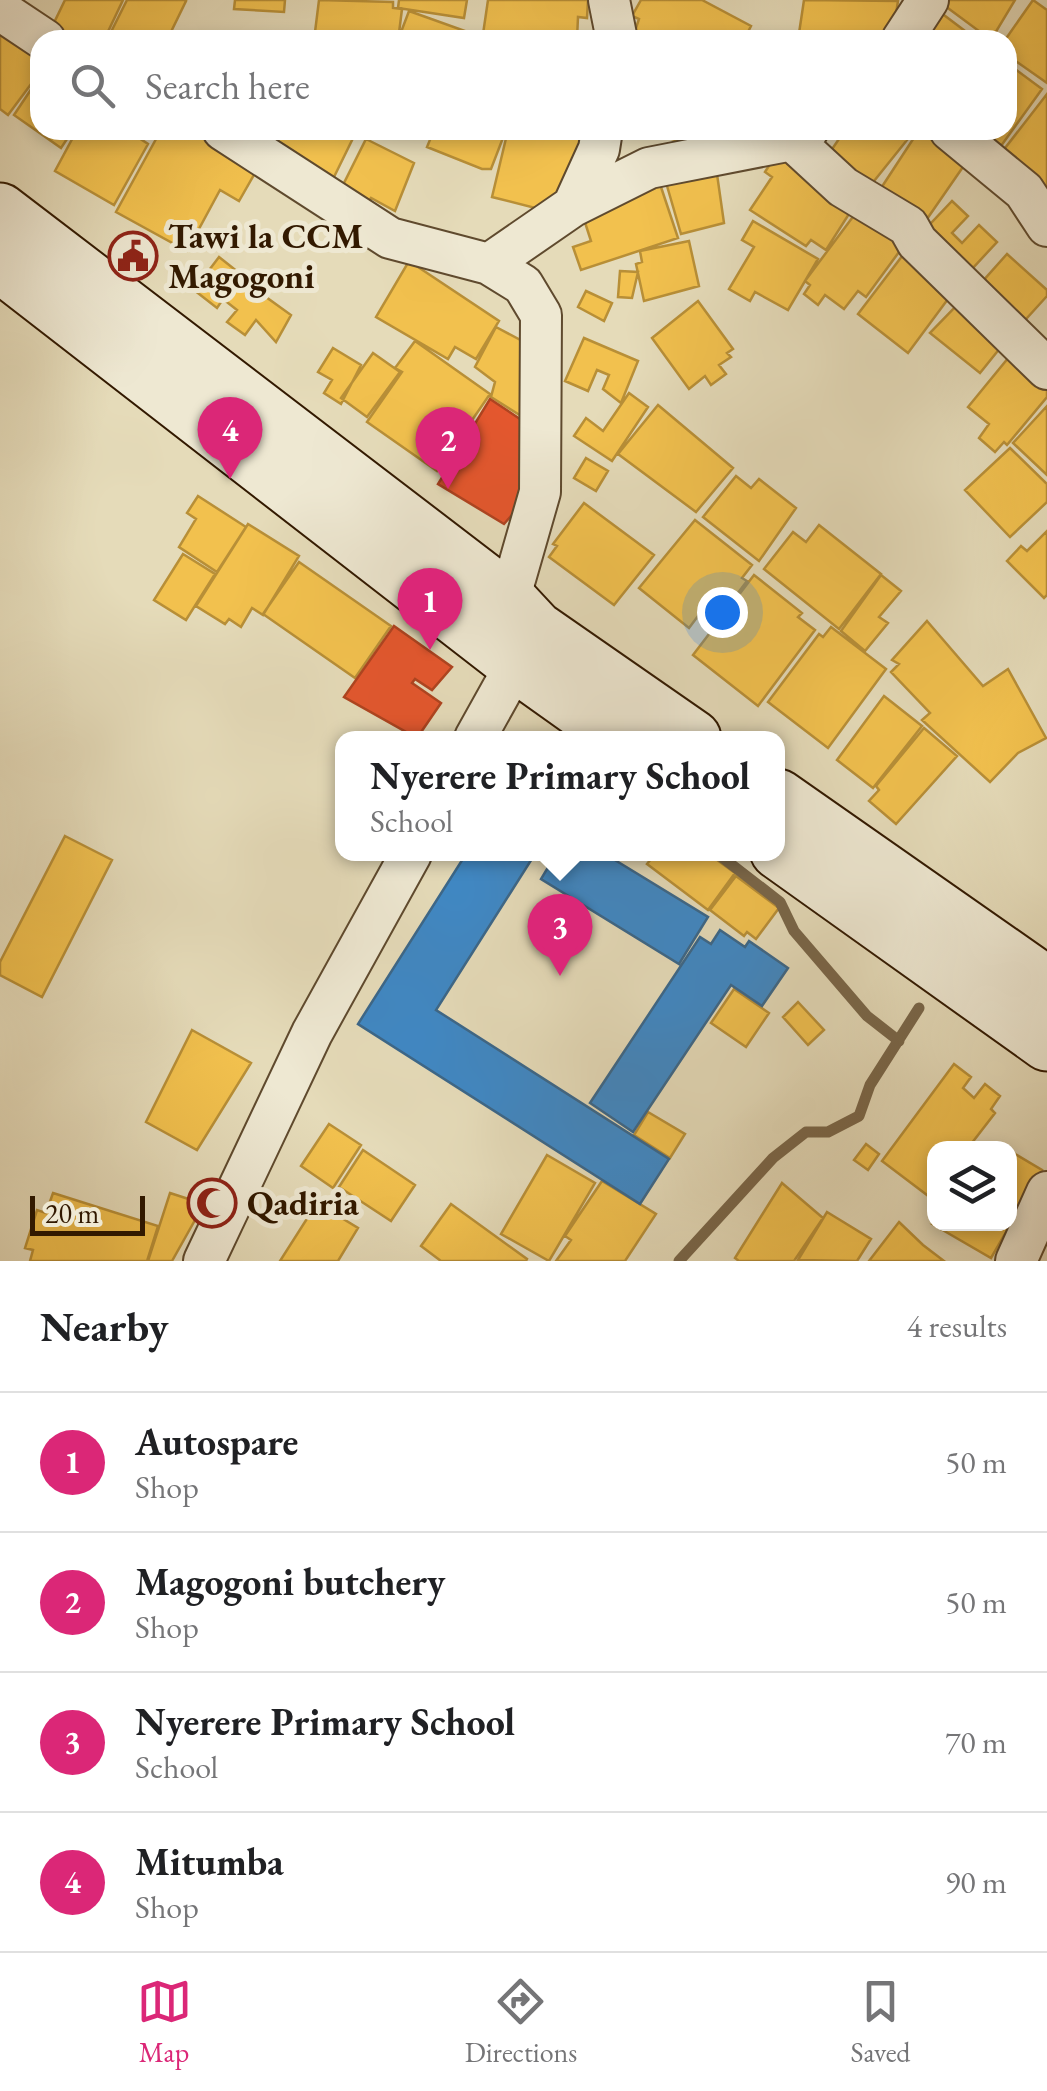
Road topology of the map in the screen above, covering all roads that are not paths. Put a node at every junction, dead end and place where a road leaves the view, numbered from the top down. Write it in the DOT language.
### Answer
graph roads {
  1 [pos="609,0"];
  2 [pos="928,0"];
  3 [pos="0,10"];
  4 [pos="30,30"];
  5 [pos="616,30"];
  6 [pos="908,30"];
  7 [pos="238,140"];
  8 [pos="598,140"];
  9 [pos="777,140"];
  10 [pos="804,140"];
  11 [pos="962,140"];
  12 [pos="573,206"];
  13 [pos="0,211"];
  14 [pos="1047,226"];
  15 [pos="0,264"];
  16 [pos="488,264"];
  17 [pos="1047,368"];
  18 [pos="520,631"];
  19 [pos="478,731"];
  20 [pos="613,731"];
  21 [pos="682,731"];
  22 [pos="785,802"];
  23 [pos="785,856"];
  24 [pos="408,861"];
  25 [pos="1047,985"];
  26 [pos="1047,1043"];
  27 [pos="1047,1192"];
  28 [pos="204,1261"];
  29 [pos="1016,1261"];
  1 -- 5 [label="street"];
  2 -- 6 [label="street"];
  3 -- 4 [label="street"];
  7 -- 16 [label="street"];
  8 -- 12 [label="street"];
  9 -- 12 [label="street"];
  10 -- 17 [label="street"];
  11 -- 14 [label="street"];
  12 -- 16 [label="street"];
  13 -- 18 [label="main road"];
  15 -- 18 [label="main road"];
  16 -- 18 [label="street"];
  18 -- 19 [label="street"];
  18 -- 20 [label="main road"];
  18 -- 21 [label="main road"];
  22 -- 25 [label="main road"];
  23 -- 26 [label="main road"];
  24 -- 28 [label="street"];
  27 -- 29 [label="street"];
}
